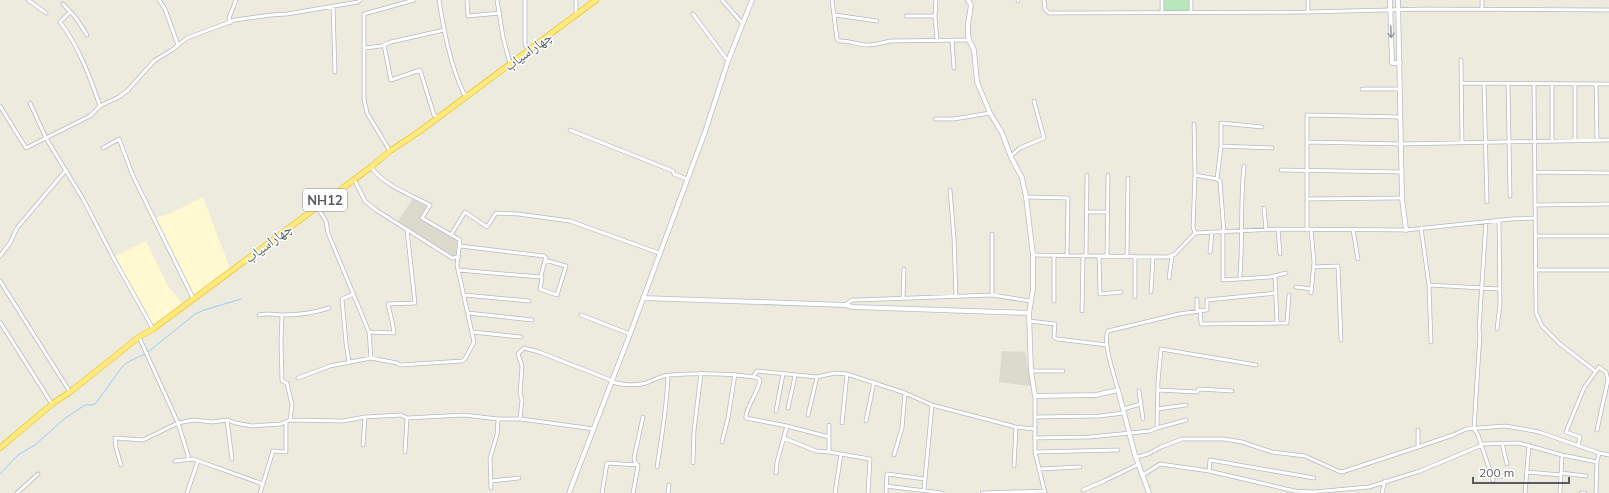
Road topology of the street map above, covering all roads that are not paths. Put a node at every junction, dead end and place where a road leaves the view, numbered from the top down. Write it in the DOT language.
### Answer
graph roads {
  1 [pos="28,0"];
  2 [pos="159,0"];
  3 [pos="236,0"];
  4 [pos="360,0"];
  5 [pos="397,0"];
  6 [pos="414,0"];
  7 [pos="439,0"];
  8 [pos="467,0"];
  9 [pos="497,0"];
  10 [pos="525,0"];
  11 [pos="576,0"];
  12 [pos="596,0"];
  13 [pos="722,0"];
  14 [pos="752,0"];
  15 [pos="832,0"];
  16 [pos="936,0"];
  17 [pos="968,0"];
  18 [pos="1044,0"];
  19 [pos="1162,0"];
  20 [pos="1191,0"];
  21 [pos="1308,0"];
  22 [pos="1390,0"];
  23 [pos="1398,0"];
  24 [pos="1482,0"];
  25 [pos="63,4"];
  26 [pos="397,4"];
  27 [pos="332,6"];
  28 [pos="1398,9"];
  29 [pos="1482,9"];
  30 [pos="1391,10"];
  31 [pos="1609,10"];
  32 [pos="70,12"];
  33 [pos="1162,12"];
  34 [pos="1308,12"];
  35 [pos="46,13"];
  36 [pos="500,13"];
  37 [pos="1191,13"];
  38 [pos="693,14"];
  39 [pos="577,15"];
  40 [pos="835,15"];
  41 [pos="906,16"];
  42 [pos="935,16"];
  43 [pos="877,21"];
  44 [pos="230,23"];
  45 [pos="742,23"];
  46 [pos="444,30"];
  47 [pos="87,35"];
  48 [pos="969,40"];
  49 [pos="937,41"];
  50 [pos="952,41"];
  51 [pos="178,45"];
  52 [pos="384,45"];
  53 [pos="365,48"];
  54 [pos="529,51"];
  55 [pos="1461,60"];
  56 [pos="728,61"];
  57 [pos="1400,63"];
  58 [pos="510,64"];
  59 [pos="954,68"];
  60 [pos="335,72"];
  61 [pos="1461,83"];
  62 [pos="1484,83"];
  63 [pos="1508,83"];
  64 [pos="1534,83"];
  65 [pos="1552,83"];
  66 [pos="1575,84"];
  67 [pos="1596,84"];
  68 [pos="1609,84"];
  69 [pos="1400,88"];
  70 [pos="1362,89"];
  71 [pos="468,96"];
  72 [pos="1034,101"];
  73 [pos="30,103"];
  74 [pos="0,106"];
  75 [pos="100,106"];
  76 [pos="990,113"];
  77 [pos="437,117"];
  78 [pos="1400,117"];
  79 [pos="935,119"];
  80 [pos="1194,124"];
  81 [pos="1262,126"];
  82 [pos="570,130"];
  83 [pos="46,138"];
  84 [pos="1597,140"];
  85 [pos="1609,140"];
  86 [pos="1552,141"];
  87 [pos="1575,141"];
  88 [pos="1307,142"];
  89 [pos="1485,142"];
  90 [pos="1509,142"];
  91 [pos="1534,142"];
  92 [pos="1462,143"];
  93 [pos="1401,144"];
  94 [pos="1221,146"];
  95 [pos="103,148"];
  96 [pos="1272,148"];
  97 [pos="390,151"];
  98 [pos="1011,156"];
  99 [pos="1244,166"];
  100 [pos="371,167"];
  101 [pos="66,170"];
  102 [pos="1281,170"];
  103 [pos="1307,170"];
  104 [pos="1402,172"];
  105 [pos="1535,172"];
  106 [pos="1609,173"];
  107 [pos="1087,175"];
  108 [pos="1108,175"];
  109 [pos="1195,175"];
  110 [pos="1128,178"];
  111 [pos="687,179"];
  112 [pos="1217,179"];
  113 [pos="354,180"];
  114 [pos="950,190"];
  115 [pos="1510,196"];
  116 [pos="1026,197"];
  117 [pos="1402,198"];
  118 [pos="1307,199"];
  119 [pos="1487,202"];
  120 [pos="1535,204"];
  121 [pos="1609,204"];
  122 [pos="317,207"];
  123 [pos="1264,208"];
  124 [pos="1087,212"];
  125 [pos="1107,212"];
  126 [pos="1535,218"];
  127 [pos="1499,220"];
  128 [pos="1486,222"];
  129 [pos="1421,228"];
  130 [pos="1278,229"];
  131 [pos="407,230"];
  132 [pos="1266,230"];
  133 [pos="1309,230"];
  134 [pos="1353,230"];
  135 [pos="1406,230"];
  136 [pos="1242,231"];
  137 [pos="1212,232"];
  138 [pos="1224,232"];
  139 [pos="1195,233"];
  140 [pos="992,234"];
  141 [pos="451,235"];
  142 [pos="1536,236"];
  143 [pos="1609,236"];
  144 [pos="460,246"];
  145 [pos="1210,252"];
  146 [pos="660,253"];
  147 [pos="1280,254"];
  148 [pos="0,255"];
  149 [pos="1032,255"];
  150 [pos="1054,255"];
  151 [pos="1067,255"];
  152 [pos="1084,255"];
  153 [pos="1099,256"];
  154 [pos="1107,256"];
  155 [pos="1127,256"];
  156 [pos="1135,256"];
  157 [pos="1172,256"];
  158 [pos="459,257"];
  159 [pos="1153,257"];
  160 [pos="1358,259"];
  161 [pos="545,260"];
  162 [pos="1313,267"];
  163 [pos="904,269"];
  164 [pos="458,270"];
  165 [pos="1536,270"];
  166 [pos="1609,270"];
  167 [pos="1286,273"];
  168 [pos="1240,276"];
  169 [pos="1275,276"];
  170 [pos="541,277"];
  171 [pos="1169,278"];
  172 [pos="0,281"];
  173 [pos="1429,285"];
  174 [pos="1296,288"];
  175 [pos="1482,288"];
  176 [pos="1312,289"];
  177 [pos="1500,289"];
  178 [pos="1121,292"];
  179 [pos="1151,292"];
  180 [pos="1276,293"];
  181 [pos="1311,293"];
  182 [pos="354,294"];
  183 [pos="464,295"];
  184 [pos="992,295"];
  185 [pos="1289,295"];
  186 [pos="956,296"];
  187 [pos="1136,297"];
  188 [pos="193,298"];
  189 [pos="643,298"];
  190 [pos="903,298"];
  191 [pos="1197,299"];
  192 [pos="529,301"];
  193 [pos="1030,301"];
  194 [pos="1054,301"];
  195 [pos="845,305"];
  196 [pos="329,308"];
  197 [pos="1082,311"];
  198 [pos="1199,311"];
  199 [pos="468,313"];
  200 [pos="1029,313"];
  201 [pos="259,315"];
  202 [pos="282,315"];
  203 [pos="581,315"];
  204 [pos="532,320"];
  205 [pos="1029,321"];
  206 [pos="0,322"];
  207 [pos="1277,323"];
  208 [pos="153,329"];
  209 [pos="1497,329"];
  210 [pos="369,332"];
  211 [pos="472,332"];
  212 [pos="630,334"];
  213 [pos="139,337"];
  214 [pos="521,337"];
  215 [pos="1341,340"];
  216 [pos="1431,342"];
  217 [pos="1107,345"];
  218 [pos="371,358"];
  219 [pos="349,362"];
  220 [pos="1256,365"];
  221 [pos="1031,371"];
  222 [pos="1062,371"];
  223 [pos="1595,371"];
  224 [pos="701,373"];
  225 [pos="735,374"];
  226 [pos="783,374"];
  227 [pos="847,374"];
  228 [pos="668,375"];
  229 [pos="795,376"];
  230 [pos="753,377"];
  231 [pos="817,377"];
  232 [pos="298,378"];
  233 [pos="612,382"];
  234 [pos="874,382"];
  235 [pos="1118,390"];
  236 [pos="1158,390"];
  237 [pos="1139,391"];
  238 [pos="1232,391"];
  239 [pos="70,392"];
  240 [pos="905,393"];
  241 [pos="1035,396"];
  242 [pos="52,404"];
  243 [pos="1141,404"];
  244 [pos="932,405"];
  245 [pos="1186,405"];
  246 [pos="788,408"];
  247 [pos="1158,409"];
  248 [pos="776,411"];
  249 [pos="1123,411"];
  250 [pos="808,415"];
  251 [pos="365,417"];
  252 [pos="643,417"];
  253 [pos="1035,417"];
  254 [pos="407,418"];
  255 [pos="498,419"];
  256 [pos="520,419"];
  257 [pos="1143,419"];
  258 [pos="227,420"];
  259 [pos="1186,420"];
  260 [pos="288,421"];
  261 [pos="866,421"];
  262 [pos="178,423"];
  263 [pos="842,423"];
  264 [pos="829,425"];
  265 [pos="787,426"];
  266 [pos="1016,427"];
  267 [pos="1157,428"];
  268 [pos="594,429"];
  269 [pos="1034,429"];
  270 [pos="1474,429"];
  271 [pos="1418,430"];
  272 [pos="1597,430"];
  273 [pos="1129,432"];
  274 [pos="829,437"];
  275 [pos="784,438"];
  276 [pos="1034,438"];
  277 [pos="722,442"];
  278 [pos="1502,443"];
  279 [pos="363,444"];
  280 [pos="1482,444"];
  281 [pos="1529,445"];
  282 [pos="1578,446"];
  283 [pos="1418,447"];
  284 [pos="0,448"];
  285 [pos="1118,450"];
  286 [pos="405,452"];
  287 [pos="829,452"];
  288 [pos="1035,452"];
  289 [pos="1599,453"];
  290 [pos="841,454"];
  291 [pos="894,455"];
  292 [pos="1562,455"];
  293 [pos="1609,455"];
  294 [pos="1136,457"];
  295 [pos="232,459"];
  296 [pos="188,460"];
  297 [pos="175,461"];
  298 [pos="198,461"];
  299 [pos="1596,462"];
  300 [pos="692,463"];
  301 [pos="1139,464"];
  302 [pos="1507,464"];
  303 [pos="121,465"];
  304 [pos="638,465"];
  305 [pos="1014,466"];
  306 [pos="657,467"];
  307 [pos="1080,467"];
  308 [pos="1039,469"];
  309 [pos="1209,472"];
  310 [pos="1527,472"];
  311 [pos="776,473"];
  312 [pos="38,474"];
  313 [pos="1561,474"];
  314 [pos="1142,475"];
  315 [pos="1513,475"];
  316 [pos="1586,476"];
  317 [pos="519,478"];
  318 [pos="1314,478"];
  319 [pos="925,479"];
  320 [pos="491,481"];
  321 [pos="1385,482"];
  322 [pos="263,484"];
  323 [pos="669,485"];
  324 [pos="886,486"];
  325 [pos="491,488"];
  326 [pos="924,490"];
  327 [pos="1082,490"];
  328 [pos="1045,492"];
  329 [pos="1313,492"];
  330 [pos="1331,492"];
  331 [pos="17,493"];
  332 [pos="187,493"];
  333 [pos="260,493"];
  334 [pos="569,493"];
  335 [pos="602,493"];
  336 [pos="633,493"];
  337 [pos="668,493"];
  338 [pos="835,493"];
  339 [pos="868,493"];
  340 [pos="886,493"];
  341 [pos="942,493"];
  342 [pos="982,493"];
  343 [pos="999,493"];
  344 [pos="1149,493"];
  345 [pos="1382,493"];
  346 [pos="1525,493"];
  347 [pos="1560,493"];
  348 [pos="1581,493"];
  349 [pos="1585,493"];
  350 [pos="1596,493"];
  1 -- 35 [label="street"];
  2 -- 51 [label="street"];
  3 -- 44 [label="street"];
  4 -- 27 [label="street"];
  5 -- 26 [label="street"];
  6 -- 26 [label="street"];
  7 -- 46 [label="street"];
  8 -- 36 [label="street"];
  9 -- 36 [label="street"];
  10 -- 54 [label="street"];
  11 -- 39 [label="street"];
  12 -- 39 [label="highway, چهاراسیاب / NH12"];
  13 -- 45 [label="street"];
  14 -- 45 [label="street"];
  15 -- 40 [label="street"];
  16 -- 42 [label="street"];
  17 -- 48 [label="street"];
  18 -- 33 [label="street"];
  19 -- 33 [label="street"];
  20 -- 37 [label="street"];
  21 -- 34 [label="street"];
  22 -- 30 [label="street"];
  23 -- 28 [label="street"];
  24 -- 29 [label="street"];
  25 -- 32 [label="street"];
  26 -- 53 [label="street"];
  27 -- 44 [label="street"];
  27 -- 60 [label="street"];
  28 -- 29 [label="street"];
  28 -- 30 [label="street"];
  28 -- 57 [label="street"];
  29 -- 31 [label="street"];
  30 -- 34 [label="street"];
  30 -- 57 [label="street, one-way"];
  32 -- 47 [label="street"];
  32 -- 75 [label="street"];
  33 -- 37 [label="street"];
  34 -- 37 [label="street"];
  36 -- 58 [label="street"];
  38 -- 56 [label="street"];
  39 -- 54 [label="highway, چهاراسیاب / NH12"];
  40 -- 43 [label="street"];
  40 -- 49 [label="street"];
  41 -- 42 [label="street"];
  42 -- 49 [label="street"];
  44 -- 51 [label="street"];
  45 -- 56 [label="street"];
  46 -- 52 [label="street"];
  46 -- 71 [label="street"];
  48 -- 50 [label="street"];
  48 -- 76 [label="street"];
  49 -- 50 [label="street"];
  50 -- 59 [label="street"];
  51 -- 75 [label="street"];
  52 -- 53 [label="street"];
  52 -- 77 [label="street"];
  53 -- 97 [label="street"];
  54 -- 58 [label="highway, چهاراسیاب / NH12"];
  55 -- 61 [label="street"];
  56 -- 111 [label="street"];
  57 -- 69 [label="street"];
  58 -- 71 [label="highway, چهاراسیاب / NH12"];
  61 -- 62 [label="street"];
  61 -- 92 [label="street"];
  62 -- 63 [label="street"];
  62 -- 89 [label="street"];
  63 -- 64 [label="street"];
  63 -- 90 [label="street"];
  64 -- 65 [label="street"];
  64 -- 91 [label="street"];
  65 -- 66 [label="street"];
  65 -- 86 [label="street"];
  66 -- 67 [label="street"];
  66 -- 87 [label="street"];
  67 -- 68 [label="street"];
  67 -- 84 [label="street"];
  69 -- 70 [label="street"];
  69 -- 78 [label="street"];
  71 -- 77 [label="highway, چهاراسیاب / NH12"];
  72 -- 98 [label="street"];
  73 -- 83 [label="street"];
  74 -- 83 [label="street"];
  75 -- 83 [label="street"];
  76 -- 79 [label="street"];
  76 -- 98 [label="street"];
  77 -- 97 [label="highway, چهاراسیاب / NH12"];
  78 -- 88 [label="street"];
  78 -- 93 [label="street"];
  80 -- 109 [label="street"];
  81 -- 94 [label="street"];
  82 -- 111 [label="street"];
  83 -- 101 [label="street"];
  84 -- 85 [label="street"];
  84 -- 87 [label="street"];
  86 -- 87 [label="street"];
  86 -- 91 [label="street"];
  88 -- 93 [label="street"];
  88 -- 103 [label="street"];
  89 -- 90 [label="street"];
  89 -- 92 [label="street"];
  89 -- 119 [label="street"];
  90 -- 91 [label="street"];
  90 -- 115 [label="street"];
  91 -- 105 [label="street"];
  92 -- 93 [label="street"];
  93 -- 104 [label="street"];
  94 -- 96 [label="street"];
  94 -- 112 [label="street"];
  95 -- 188 [label="street"];
  97 -- 100 [label="highway, چهاراسیاب / NH12"];
  98 -- 116 [label="street"];
  99 -- 136 [label="street"];
  100 -- 113 [label="highway, چهاراسیاب / NH12"];
  100 -- 141 [label="street"];
  101 -- 148 [label="street"];
  101 -- 208 [label="street"];
  102 -- 103 [label="street"];
  103 -- 104 [label="street"];
  103 -- 118 [label="street"];
  104 -- 117 [label="street"];
  105 -- 106 [label="street"];
  105 -- 120 [label="street"];
  107 -- 124 [label="street"];
  108 -- 125 [label="street"];
  109 -- 112 [label="street"];
  109 -- 139 [label="street"];
  110 -- 155 [label="street"];
  111 -- 146 [label="street"];
  112 -- 138 [label="street"];
  113 -- 122 [label="highway, چهاراسیاب / NH12"];
  113 -- 131 [label="street"];
  114 -- 186 [label="street"];
  116 -- 149 [label="street"];
  116 -- 151 [label="street"];
  117 -- 118 [label="street"];
  117 -- 135 [label="street"];
  118 -- 133 [label="street"];
  120 -- 121 [label="street"];
  120 -- 126 [label="street"];
  122 -- 182 [label="street"];
  122 -- 188 [label="highway, چهاراسیاب / NH12"];
  123 -- 132 [label="street"];
  124 -- 125 [label="street"];
  124 -- 152 [label="street"];
  125 -- 154 [label="street"];
  126 -- 127 [label="street"];
  126 -- 142 [label="street"];
  127 -- 128 [label="street"];
  127 -- 177 [label="street"];
  128 -- 129 [label="street"];
  128 -- 175 [label="street"];
  129 -- 135 [label="street"];
  129 -- 173 [label="street"];
  130 -- 132 [label="street"];
  130 -- 133 [label="street"];
  130 -- 147 [label="street"];
  131 -- 158 [label="street"];
  131 -- 210 [label="street"];
  132 -- 136 [label="street"];
  133 -- 134 [label="street"];
  133 -- 162 [label="street"];
  134 -- 135 [label="street"];
  134 -- 160 [label="street"];
  136 -- 138 [label="street"];
  136 -- 168 [label="street"];
  137 -- 138 [label="street"];
  137 -- 139 [label="street"];
  137 -- 145 [label="street"];
  138 -- 169 [label="street"];
  139 -- 157 [label="street"];
  140 -- 184 [label="street"];
  141 -- 144 [label="street"];
  141 -- 146 [label="street"];
  142 -- 143 [label="street"];
  142 -- 165 [label="street"];
  144 -- 158 [label="street"];
  144 -- 161 [label="street"];
  146 -- 189 [label="street"];
  149 -- 150 [label="street"];
  149 -- 193 [label="street"];
  150 -- 151 [label="street"];
  150 -- 194 [label="street"];
  151 -- 152 [label="street"];
  152 -- 153 [label="street"];
  152 -- 197 [label="street"];
  153 -- 154 [label="street"];
  153 -- 178 [label="street"];
  154 -- 155 [label="street"];
  155 -- 156 [label="street"];
  156 -- 159 [label="street"];
  156 -- 187 [label="street"];
  157 -- 159 [label="street"];
  157 -- 171 [label="street"];
  158 -- 164 [label="street"];
  159 -- 179 [label="street"];
  161 -- 170 [label="street"];
  161 -- 170 [label="street"];
  162 -- 176 [label="street"];
  162 -- 215 [label="street"];
  163 -- 190 [label="street"];
  164 -- 170 [label="street"];
  164 -- 183 [label="street"];
  165 -- 166 [label="street"];
  165 -- 223 [label="street"];
  167 -- 169 [label="street"];
  169 -- 180 [label="street"];
  172 -- 239 [label="street"];
  173 -- 175 [label="street"];
  173 -- 216 [label="street"];
  174 -- 176 [label="street"];
  175 -- 177 [label="street"];
  175 -- 270 [label="street"];
  176 -- 181 [label="street"];
  177 -- 209 [label="street"];
  180 -- 198 [label="street"];
  180 -- 207 [label="street"];
  182 -- 210 [label="street"];
  182 -- 219 [label="street"];
  183 -- 192 [label="street"];
  183 -- 199 [label="street"];
  184 -- 186 [label="street"];
  184 -- 193 [label="street"];
  185 -- 207 [label="street"];
  186 -- 190 [label="street"];
  188 -- 208 [label="highway, چهاراسیاب / NH12"];
  189 -- 195 [label="street"];
  189 -- 212 [label="street"];
  190 -- 195 [label="street"];
  191 -- 198 [label="street"];
  193 -- 200 [label="street"];
  195 -- 200 [label="street"];
  196 -- 202 [label="street"];
  198 -- 207 [label="street"];
  198 -- 217 [label="street"];
  199 -- 204 [label="street"];
  199 -- 211 [label="street"];
  200 -- 205 [label="street"];
  201 -- 202 [label="street"];
  202 -- 260 [label="street"];
  203 -- 212 [label="street"];
  205 -- 217 [label="street"];
  205 -- 221 [label="street"];
  206 -- 242 [label="street"];
  208 -- 213 [label="highway, چهاراسیاب / NH12"];
  210 -- 218 [label="street"];
  211 -- 214 [label="street"];
  211 -- 218 [label="street"];
  212 -- 233 [label="street"];
  213 -- 239 [label="highway, چهاراسیاب / NH12"];
  213 -- 262 [label="street"];
  217 -- 235 [label="street"];
  218 -- 219 [label="street"];
  219 -- 232 [label="street"];
  220 -- 236 [label="street"];
  221 -- 222 [label="street"];
  221 -- 241 [label="street"];
  223 -- 272 [label="street"];
  223 -- 282 [label="street"];
  224 -- 225 [label="street"];
  224 -- 228 [label="street"];
  224 -- 300 [label="street"];
  225 -- 230 [label="street"];
  225 -- 277 [label="street"];
  226 -- 229 [label="street"];
  226 -- 230 [label="street"];
  226 -- 248 [label="street"];
  227 -- 231 [label="street"];
  227 -- 234 [label="street"];
  227 -- 263 [label="street"];
  228 -- 233 [label="street"];
  228 -- 306 [label="street"];
  229 -- 231 [label="street"];
  229 -- 246 [label="street"];
  230 -- 265 [label="street"];
  231 -- 250 [label="street"];
  233 -- 256 [label="street"];
  233 -- 268 [label="street"];
  234 -- 240 [label="street"];
  234 -- 261 [label="street"];
  235 -- 241 [label="street"];
  235 -- 249 [label="street"];
  236 -- 238 [label="street"];
  236 -- 247 [label="street"];
  237 -- 243 [label="street"];
  239 -- 242 [label="highway, چهاراسیاب / NH12"];
  240 -- 244 [label="street"];
  240 -- 291 [label="street"];
  241 -- 253 [label="street"];
  242 -- 284 [label="highway, چهاراسیاب / NH12"];
  243 -- 249 [label="street"];
  243 -- 257 [label="street"];
  244 -- 266 [label="street"];
  244 -- 319 [label="street"];
  245 -- 247 [label="street"];
  247 -- 267 [label="street"];
  249 -- 253 [label="street"];
  249 -- 273 [label="street"];
  251 -- 254 [label="street"];
  251 -- 260 [label="street"];
  251 -- 279 [label="street"];
  252 -- 304 [label="street"];
  253 -- 269 [label="street"];
  254 -- 255 [label="street"];
  254 -- 286 [label="street"];
  255 -- 256 [label="street"];
  255 -- 320 [label="street"];
  256 -- 268 [label="street"];
  258 -- 260 [label="street"];
  258 -- 262 [label="street"];
  258 -- 295 [label="street"];
  259 -- 267 [label="street"];
  260 -- 322 [label="street"];
  262 -- 296 [label="street"];
  262 -- 303 [label="street"];
  264 -- 274 [label="street"];
  265 -- 274 [label="street"];
  265 -- 275 [label="street"];
  266 -- 269 [label="street"];
  266 -- 305 [label="street"];
  267 -- 273 [label="street"];
  268 -- 334 [label="street"];
  269 -- 276 [label="street"];
  270 -- 280 [label="street"];
  270 -- 282 [label="street"];
  270 -- 283 [label="street"];
  271 -- 283 [label="street"];
  273 -- 276 [label="street"];
  273 -- 294 [label="street"];
  274 -- 287 [label="street"];
  275 -- 287 [label="street"];
  275 -- 311 [label="street"];
  276 -- 288 [label="street"];
  278 -- 280 [label="street"];
  278 -- 281 [label="street"];
  278 -- 302 [label="street"];
  280 -- 315 [label="street"];
  280 -- 321 [label="street"];
  281 -- 292 [label="street"];
  281 -- 310 [label="street"];
  282 -- 289 [label="street"];
  283 -- 294 [label="street"];
  285 -- 288 [label="street"];
  287 -- 290 [label="street"];
  288 -- 308 [label="street"];
  289 -- 293 [label="street"];
  289 -- 299 [label="street"];
  290 -- 338 [label="street"];
  290 -- 339 [label="street"];
  292 -- 299 [label="street"];
  292 -- 313 [label="street"];
  294 -- 301 [label="street"];
  296 -- 297 [label="street"];
  296 -- 298 [label="street"];
  298 -- 322 [label="street"];
  298 -- 332 [label="street"];
  299 -- 350 [label="street"];
  301 -- 314 [label="street"];
  301 -- 327 [label="street"];
  304 -- 335 [label="street"];
  304 -- 336 [label="street"];
  307 -- 308 [label="street"];
  308 -- 328 [label="street"];
  309 -- 314 [label="street"];
  309 -- 318 [label="street"];
  309 -- 329 [label="street"];
  310 -- 313 [label="street"];
  310 -- 346 [label="street"];
  312 -- 331 [label="street"];
  313 -- 316 [label="street"];
  313 -- 347 [label="street"];
  314 -- 344 [label="street"];
  317 -- 320 [label="street"];
  319 -- 324 [label="street"];
  319 -- 326 [label="street"];
  320 -- 325 [label="street"];
  321 -- 330 [label="street"];
  321 -- 345 [label="street"];
  322 -- 333 [label="street"];
  323 -- 337 [label="street"];
  324 -- 326 [label="street"];
  324 -- 340 [label="street"];
  326 -- 341 [label="street"];
  328 -- 343 [label="street"];
  329 -- 330 [label="street"];
  342 -- 343 [label="street"];
  348 -- 349 [label="street"];
}
